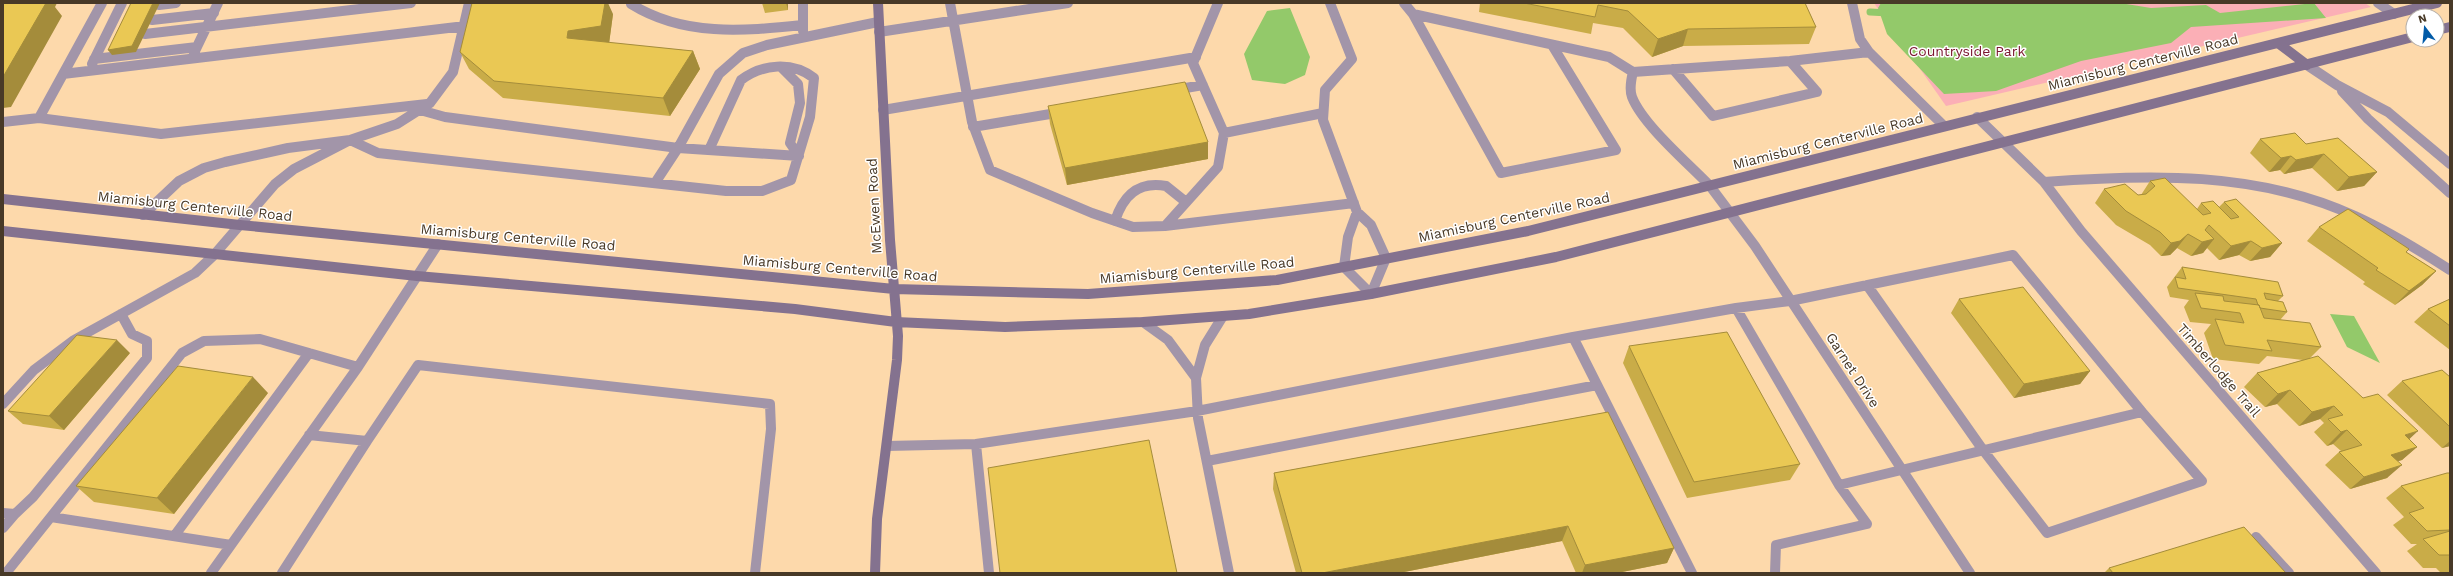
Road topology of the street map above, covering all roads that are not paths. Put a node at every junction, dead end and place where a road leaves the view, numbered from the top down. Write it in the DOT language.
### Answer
graph roads {
  1 [pos="102,3"];
  2 [pos="176,3"];
  3 [pos="218,3"];
  4 [pos="411,3"];
  5 [pos="469,3"];
  6 [pos="803,3"];
  7 [pos="878,3"];
  8 [pos="950,3"];
  9 [pos="1066,3"];
  10 [pos="1218,3"];
  11 [pos="1330,3"];
  12 [pos="1404,3"];
  13 [pos="1852,3"];
  14 [pos="2378,3"];
  15 [pos="2437,3"];
  16 [pos="631,4"];
  17 [pos="159,5"];
  18 [pos="124,7"];
  19 [pos="1008,7"];
  20 [pos="214,13"];
  21 [pos="1413,14"];
  22 [pos="2394,14"];
  23 [pos="152,20"];
  24 [pos="953,21"];
  25 [pos="122,23"];
  26 [pos="112,24"];
  27 [pos="803,25"];
  28 [pos="465,26"];
  29 [pos="206,27"];
  30 [pos="879,27"];
  31 [pos="145,34"];
  32 [pos="115,38"];
  33 [pos="104,39"];
  34 [pos="803,39"];
  35 [pos="2405,39"];
  36 [pos="2278,43"];
  37 [pos="1552,45"];
  38 [pos="197,47"];
  39 [pos="1869,52"];
  40 [pos="1196,57"];
  41 [pos="191,58"];
  42 [pos="94,59"];
  43 [pos="1790,61"];
  44 [pos="2307,65"];
  45 [pos="781,67"];
  46 [pos="1673,68"];
  47 [pos="88,71"];
  48 [pos="1633,72"];
  49 [pos="63,74"];
  50 [pos="1203,85"];
  51 [pos="2336,85"];
  52 [pos="1164,92"];
  53 [pos="967,96"];
  54 [pos="430,103"];
  55 [pos="420,110"];
  56 [pos="883,110"];
  57 [pos="1071,110"];
  58 [pos="1323,113"];
  59 [pos="1977,117"];
  60 [pos="39,118"];
  61 [pos="3,122"];
  62 [pos="1944,126"];
  63 [pos="973,127"];
  64 [pos="1224,133"];
  65 [pos="350,140"];
  66 [pos="2003,142"];
  67 [pos="678,148"];
  68 [pos="709,150"];
  69 [pos="799,156"];
  70 [pos="2450,164"];
  71 [pos="2044,182"];
  72 [pos="655,183"];
  73 [pos="1710,186"];
  74 [pos="2450,193"];
  75 [pos="3,198"];
  76 [pos="1186,202"];
  77 [pos="1355,208"];
  78 [pos="1730,211"];
  79 [pos="143,215"];
  80 [pos="1115,221"];
  81 [pos="240,225"];
  82 [pos="1165,226"];
  83 [pos="3,231"];
  84 [pos="438,244"];
  85 [pos="214,255"];
  86 [pos="1386,258"];
  87 [pos="1344,267"];
  88 [pos="2450,270"];
  89 [pos="417,276"];
  90 [pos="1867,285"];
  91 [pos="894,289"];
  92 [pos="1371,294"];
  93 [pos="1790,301"];
  94 [pos="1736,308"];
  95 [pos="121,314"];
  96 [pos="1223,316"];
  97 [pos="896,322"];
  98 [pos="1144,322"];
  99 [pos="1573,337"];
  100 [pos="309,353"];
  101 [pos="358,367"];
  102 [pos="1196,378"];
  103 [pos="1597,385"];
  104 [pos="3,404"];
  105 [pos="1197,411"];
  106 [pos="2142,412"];
  107 [pos="309,435"];
  108 [pos="367,441"];
  109 [pos="976,444"];
  110 [pos="887,446"];
  111 [pos="1984,450"];
  112 [pos="1207,461"];
  113 [pos="1902,470"];
  114 [pos="1839,485"];
  115 [pos="3,512"];
  116 [pos="15,514"];
  117 [pos="51,517"];
  118 [pos="3,528"];
  119 [pos="175,535"];
  120 [pos="2256,537"];
  121 [pos="231,545"];
  122 [pos="6,573"];
  123 [pos="211,573"];
  124 [pos="282,573"];
  125 [pos="755,573"];
  126 [pos="874,573"];
  127 [pos="989,573"];
  128 [pos="1229,573"];
  129 [pos="1692,573"];
  130 [pos="1775,573"];
  131 [pos="1970,573"];
  132 [pos="2289,573"];
  133 [pos="2376,573"];
  1 -- 49 [label="street"];
  2 -- 17 [label="street"];
  3 -- 20 [label="street"];
  4 -- 29 [label="street"];
  5 -- 28 [label="street"];
  6 -- 27 [label="street"];
  7 -- 30 [label="main road, McEwen Road"];
  8 -- 24 [label="street"];
  9 -- 19 [label="street"];
  10 -- 40 [label="street"];
  11 -- 58 [label="street"];
  12 -- 21 [label="street"];
  13 -- 39 [label="street"];
  14 -- 22 [label="street"];
  15 -- 22 [label="main road, Miamisburg Centerville Road"];
  16 -- 27 [label="street"];
  18 -- 26 [label="street"];
  19 -- 24 [label="street"];
  20 -- 23 [label="street"];
  20 -- 29 [label="street"];
  21 -- 37 [label="street"];
  21 -- 37 [label="street"];
  22 -- 36 [label="main road, Miamisburg Centerville Road"];
  24 -- 30 [label="street"];
  24 -- 53 [label="street"];
  25 -- 26 [label="street"];
  26 -- 33 [label="street"];
  27 -- 34 [label="street"];
  28 -- 41 [label="street"];
  28 -- 54 [label="street"];
  29 -- 31 [label="street"];
  29 -- 38 [label="street"];
  30 -- 34 [label="street"];
  30 -- 56 [label="main road, McEwen Road"];
  32 -- 33 [label="street"];
  33 -- 42 [label="street"];
  34 -- 67 [label="street"];
  35 -- 44 [label="main road"];
  36 -- 44 [label="main road"];
  36 -- 59 [label="main road, Miamisburg Centerville Road"];
  37 -- 48 [label="street"];
  38 -- 41 [label="street"];
  38 -- 42 [label="street"];
  39 -- 43 [label="street"];
  39 -- 62 [label="street"];
  40 -- 50 [label="street"];
  40 -- 53 [label="street"];
  41 -- 47 [label="street"];
  42 -- 47 [label="street"];
  43 -- 46 [label="street"];
  43 -- 46 [label="street"];
  44 -- 51 [label="street"];
  44 -- 66 [label="main road"];
  45 -- 68 [label="street"];
  45 -- 69 [label="street"];
  45 -- 69 [label="street"];
  46 -- 48 [label="street"];
  47 -- 49 [label="street"];
  48 -- 73 [label="street, Garnet Drive"];
  49 -- 60 [label="street"];
  50 -- 52 [label="street"];
  50 -- 64 [label="street"];
  51 -- 70 [label="street"];
  51 -- 74 [label="street"];
  53 -- 56 [label="street"];
  53 -- 63 [label="street"];
  54 -- 55 [label="street"];
  54 -- 60 [label="street"];
  55 -- 65 [label="street"];
  55 -- 67 [label="street"];
  56 -- 91 [label="main road, McEwen Road"];
  57 -- 63 [label="street"];
  58 -- 64 [label="street"];
  58 -- 77 [label="street"];
  59 -- 62 [label="main road, Miamisburg Centerville Road"];
  59 -- 66 [label="street, Timberlodge Trail"];
  60 -- 61 [label="street"];
  62 -- 73 [label="main road, Miamisburg Centerville Road"];
  63 -- 80 [label="street"];
  64 -- 76 [label="street"];
  65 -- 72 [label="street"];
  65 -- 79 [label="street"];
  65 -- 81 [label="street"];
  66 -- 71 [label="street, Timberlodge Trail"];
  66 -- 78 [label="main road"];
  67 -- 68 [label="street"];
  67 -- 72 [label="street"];
  68 -- 69 [label="street"];
  69 -- 72 [label="street"];
  71 -- 88 [label="street"];
  71 -- 133 [label="street, Timberlodge Trail"];
  73 -- 78 [label="street, Garnet Drive"];
  73 -- 86 [label="main road, Miamisburg Centerville Road"];
  75 -- 79 [label="main road, Miamisburg Centerville Road"];
  76 -- 80 [label="street"];
  76 -- 82 [label="street"];
  77 -- 82 [label="street"];
  77 -- 86 [label="street"];
  77 -- 87 [label="street"];
  78 -- 92 [label="main road"];
  78 -- 93 [label="street, Garnet Drive"];
  79 -- 81 [label="main road, Miamisburg Centerville Road"];
  80 -- 82 [label="street"];
  81 -- 84 [label="main road, Miamisburg Centerville Road"];
  81 -- 85 [label="street"];
  83 -- 85 [label="main road"];
  84 -- 89 [label="street"];
  84 -- 91 [label="main road, Miamisburg Centerville Road"];
  85 -- 89 [label="main road"];
  85 -- 95 [label="street"];
  86 -- 87 [label="main road, Miamisburg Centerville Road"];
  86 -- 92 [label="street"];
  87 -- 91 [label="main road, Miamisburg Centerville Road"];
  87 -- 92 [label="street"];
  89 -- 97 [label="main road"];
  89 -- 101 [label="street"];
  90 -- 93 [label="street"];
  90 -- 106 [label="street"];
  90 -- 111 [label="street"];
  91 -- 97 [label="main road, McEwen Road"];
  92 -- 96 [label="main road"];
  93 -- 94 [label="street"];
  93 -- 113 [label="street, Garnet Drive"];
  94 -- 99 [label="street"];
  94 -- 114 [label="street"];
  95 -- 104 [label="street"];
  95 -- 116 [label="street"];
  96 -- 98 [label="main road"];
  96 -- 102 [label="street"];
  97 -- 98 [label="main road"];
  97 -- 110 [label="main road, McEwen Road"];
  98 -- 102 [label="street"];
  99 -- 103 [label="street"];
  99 -- 105 [label="street"];
  100 -- 101 [label="street"];
  100 -- 117 [label="street"];
  100 -- 119 [label="street"];
  101 -- 107 [label="street"];
  102 -- 105 [label="street"];
  103 -- 112 [label="street"];
  103 -- 129 [label="street"];
  105 -- 109 [label="street"];
  105 -- 112 [label="street"];
  106 -- 111 [label="street"];
  106 -- 111 [label="street"];
  107 -- 108 [label="street"];
  107 -- 121 [label="street"];
  108 -- 124 [label="street"];
  108 -- 125 [label="street"];
  109 -- 110 [label="street"];
  109 -- 127 [label="street"];
  110 -- 126 [label="main road, McEwen Road"];
  111 -- 113 [label="street"];
  112 -- 128 [label="street"];
  113 -- 114 [label="street"];
  113 -- 131 [label="street, Garnet Drive"];
  114 -- 130 [label="street"];
  115 -- 116 [label="street"];
  116 -- 118 [label="street"];
  117 -- 119 [label="street"];
  117 -- 122 [label="street"];
  119 -- 121 [label="street"];
  120 -- 132 [label="street"];
  121 -- 123 [label="street"];
}
